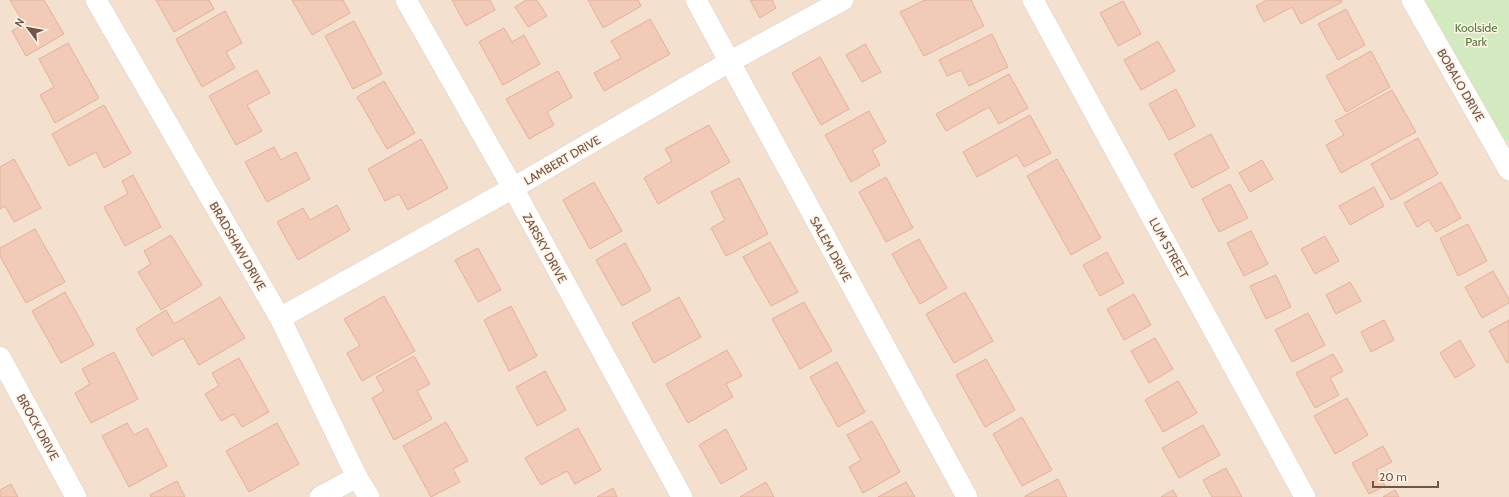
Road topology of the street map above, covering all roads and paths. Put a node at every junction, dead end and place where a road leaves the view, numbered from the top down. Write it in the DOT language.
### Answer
graph roads {
  1 [pos="96,0"];
  2 [pos="406,0"];
  3 [pos="696,0"];
  4 [pos="843,0"];
  5 [pos="1033,0"];
  6 [pos="1412,0"];
  7 [pos="729,62"];
  8 [pos="1508,167"];
  9 [pos="513,188"];
  10 [pos="280,318"];
  11 [pos="0,357"];
  12 [pos="357,477"];
  13 [pos="76,497"];
  14 [pos="320,497"];
  15 [pos="369,497"];
  16 [pos="682,497"];
  17 [pos="967,497"];
  18 [pos="1305,497"];
  1 -- 10 [label="street, BRADSHAW DRIVE"];
  2 -- 9 [label="street, ZARSKY DRIVE"];
  3 -- 7 [label="street, SALEM DRIVE"];
  4 -- 7 [label="street, LAMBERT DRIVE"];
  5 -- 18 [label="street, LUM STREET"];
  6 -- 8 [label="street, BOBALO DRIVE"];
  7 -- 9 [label="street, LAMBERT DRIVE"];
  7 -- 17 [label="street, SALEM DRIVE"];
  9 -- 10 [label="street, LAMBERT DRIVE"];
  9 -- 16 [label="street, ZARSKY DRIVE"];
  10 -- 12 [label="street, BRADSHAW DRIVE"];
  11 -- 13 [label="street, BROCK DRIVE"];
  12 -- 14 [label="street"];
  12 -- 15 [label="street, BRADSHAW DRIVE"];
}
